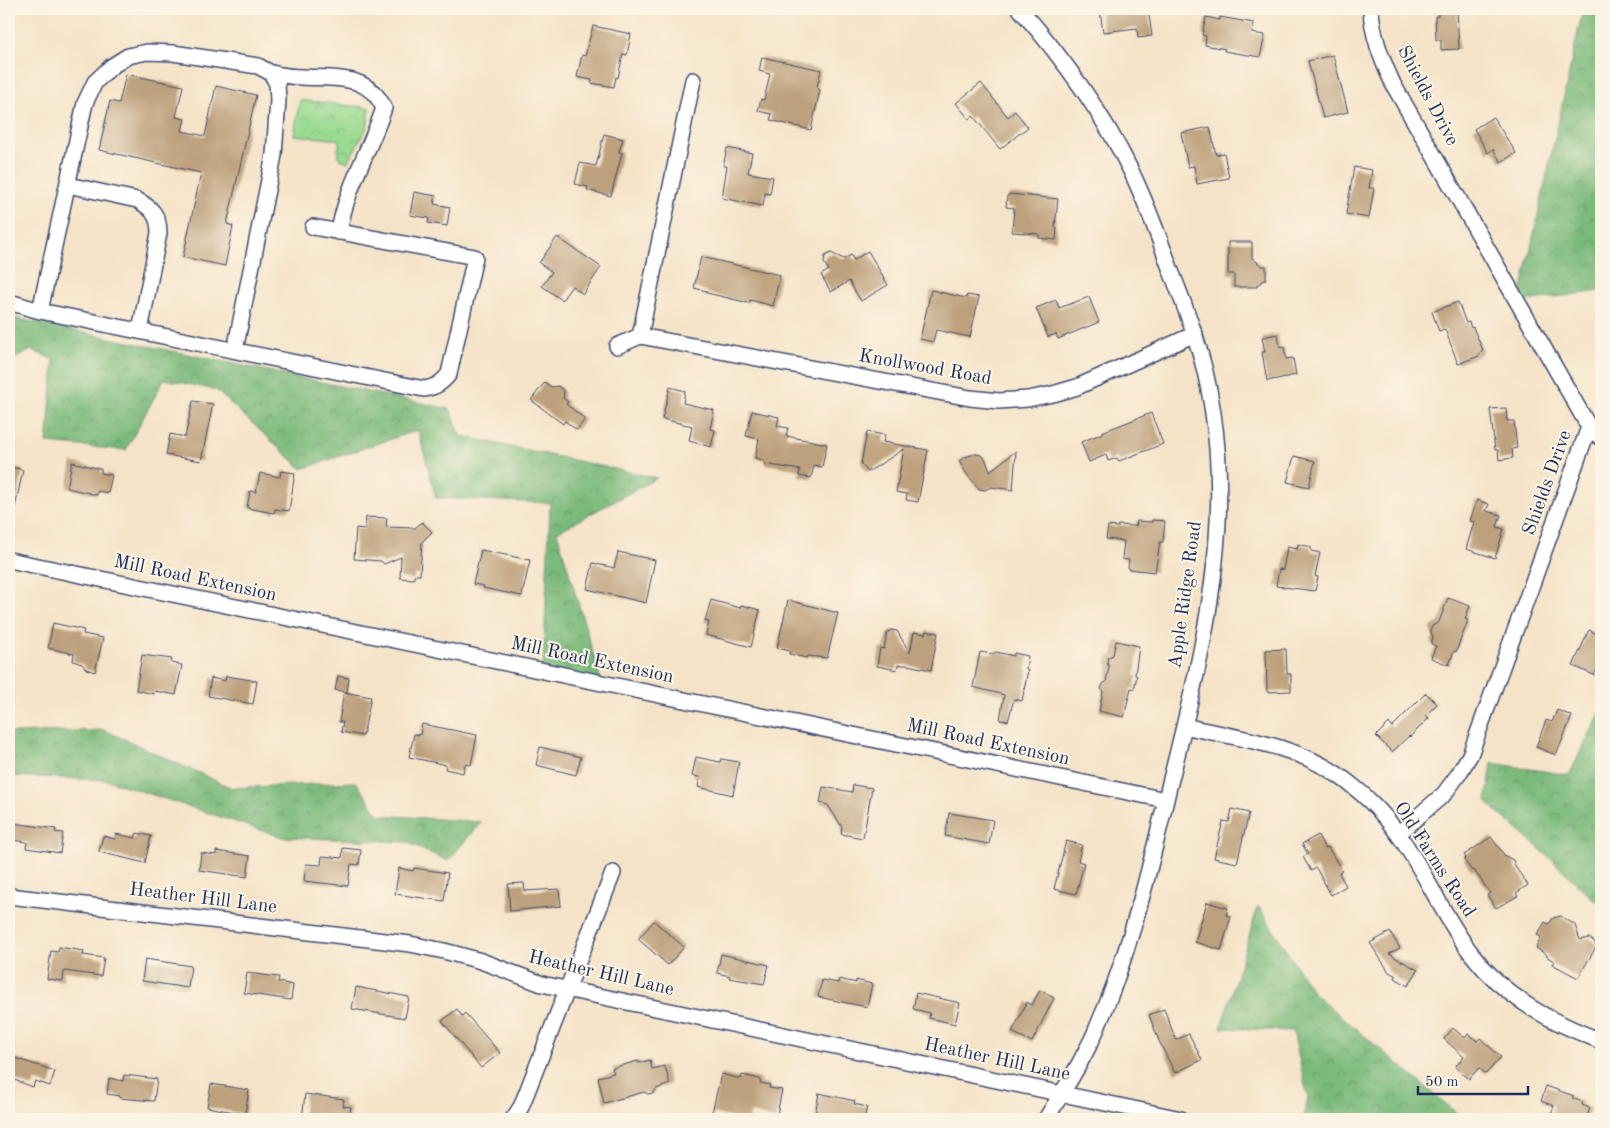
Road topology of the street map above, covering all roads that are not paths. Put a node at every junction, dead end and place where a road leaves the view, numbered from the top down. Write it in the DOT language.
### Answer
graph roads {
  1 [pos="1020,9"];
  2 [pos="1371,9"];
  3 [pos="271,73"];
  4 [pos="694,80"];
  5 [pos="68,185"];
  6 [pos="313,227"];
  7 [pos="339,232"];
  8 [pos="9,302"];
  9 [pos="40,311"];
  10 [pos="140,331"];
  11 [pos="1195,334"];
  12 [pos="640,336"];
  13 [pos="617,346"];
  14 [pos="234,350"];
  15 [pos="1589,427"];
  16 [pos="1601,438"];
  17 [pos="9,560"];
  18 [pos="1184,726"];
  19 [pos="1166,800"];
  20 [pos="1398,834"];
  21 [pos="613,873"];
  22 [pos="9,896"];
  23 [pos="568,989"];
  24 [pos="1601,1041"];
  25 [pos="1061,1095"];
  26 [pos="513,1119"];
  27 [pos="1046,1119"];
  28 [pos="1182,1119"];
  1 -- 11 [label="street, Apple Ridge Road"];
  2 -- 15 [label="street, Shields Drive"];
  3 -- 5 [label="street"];
  3 -- 7 [label="street"];
  3 -- 14 [label="street"];
  4 -- 12 [label="street"];
  5 -- 9 [label="street"];
  5 -- 10 [label="street"];
  6 -- 7 [label="street"];
  7 -- 14 [label="street"];
  8 -- 9 [label="street"];
  9 -- 10 [label="street"];
  10 -- 14 [label="street"];
  11 -- 12 [label="street, Knollwood Road"];
  11 -- 18 [label="street, Apple Ridge Road"];
  12 -- 13 [label="street"];
  15 -- 16 [label="street"];
  15 -- 20 [label="street, Shields Drive"];
  17 -- 19 [label="street, Mill Road Extension"];
  18 -- 19 [label="street, Apple Ridge Road"];
  18 -- 20 [label="street, Old Farms Road"];
  19 -- 25 [label="street, Apple Ridge Road"];
  20 -- 24 [label="street, Old Farms Road"];
  21 -- 23 [label="street"];
  22 -- 23 [label="street, Heather Hill Lane"];
  23 -- 25 [label="street, Heather Hill Lane"];
  23 -- 26 [label="street"];
  25 -- 27 [label="street, Apple Ridge Road"];
  25 -- 28 [label="street, Heather Hill Lane"];
}
